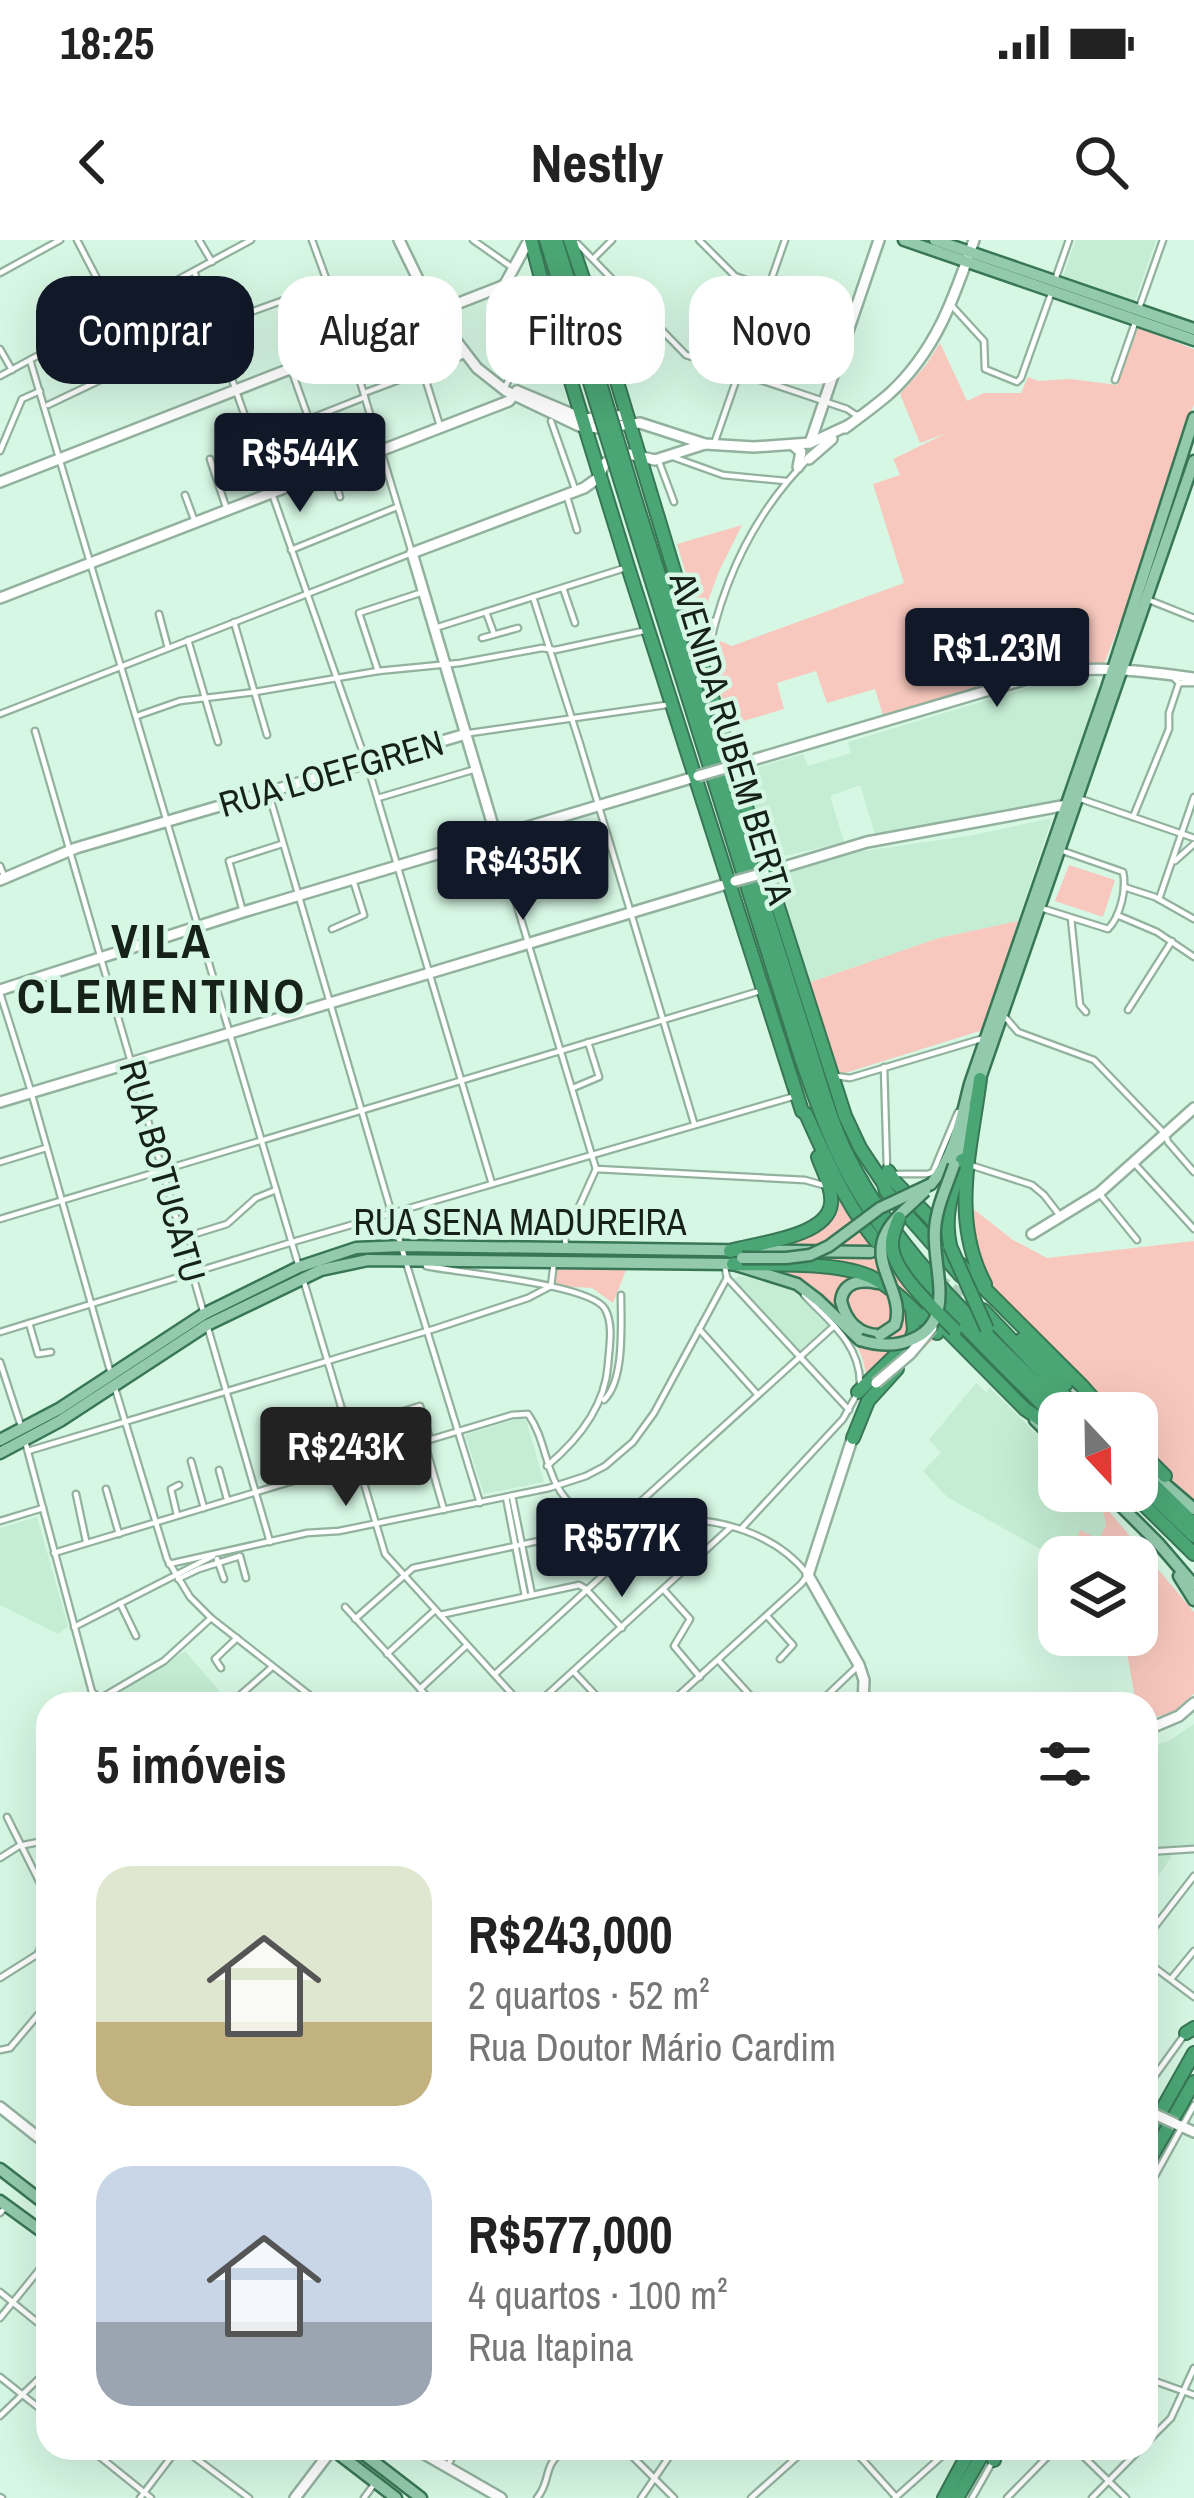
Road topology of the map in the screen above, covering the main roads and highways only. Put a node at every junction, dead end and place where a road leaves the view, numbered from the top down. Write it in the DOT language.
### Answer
graph roads {
  1 [pos="546,240"];
  2 [pos="904,240"];
  3 [pos="935,240"];
  4 [pos="567,241"];
  5 [pos="532,243"];
  6 [pos="970,251"];
  7 [pos="548,276"];
  8 [pos="557,276"];
  9 [pos="578,276"];
  10 [pos="1137,315"];
  11 [pos="1194,329"];
  12 [pos="1194,340"];
  13 [pos="595,384"];
  14 [pos="618,386"];
  15 [pos="576,396"];
  16 [pos="1194,418"];
  17 [pos="1194,461"];
  18 [pos="632,504"];
  19 [pos="610,505"];
  20 [pos="659,575"];
  21 [pos="689,617"];
  22 [pos="1114,672"];
  23 [pos="680,676"];
  24 [pos="1072,801"];
  25 [pos="825,1077"];
  26 [pos="975,1081"];
  27 [pos="802,1111"];
  28 [pos="973,1131"];
  29 [pos="956,1163"];
  30 [pos="888,1172"];
  31 [pos="931,1184"];
  32 [pos="905,1219"];
  33 [pos="886,1245"];
  34 [pos="950,1246"];
  35 [pos="408,1255"];
  36 [pos="732,1259"];
  37 [pos="944,1274"];
  38 [pos="886,1285"];
  39 [pos="970,1285"];
  40 [pos="991,1296"];
  41 [pos="912,1308"];
  42 [pos="982,1310"];
  43 [pos="949,1334"];
  44 [pos="990,1335"];
  45 [pos="914,1344"];
  46 [pos="969,1352"];
  47 [pos="1066,1384"];
  48 [pos="858,1392"];
  49 [pos="1046,1392"];
  50 [pos="1062,1392"];
  51 [pos="1087,1392"];
  52 [pos="1038,1400"];
  53 [pos="1038,1405"];
  54 [pos="1024,1409"];
  55 [pos="1038,1418"];
  56 [pos="1038,1423"];
  57 [pos="853,1438"];
  58 [pos="0,1440"];
  59 [pos="25,1440"];
  60 [pos="0,1453"];
  61 [pos="1158,1469"];
  62 [pos="1165,1476"];
  63 [pos="1158,1481"];
  64 [pos="1158,1486"];
  65 [pos="1158,1501"];
  66 [pos="1194,1509"];
  67 [pos="1127,1512"];
  68 [pos="1151,1512"];
  69 [pos="1194,1524"];
  70 [pos="1150,1536"];
  71 [pos="1194,1536"];
  72 [pos="1158,1544"];
  73 [pos="1158,1545"];
  74 [pos="1194,1554"];
  75 [pos="1194,1585"];
  76 [pos="1194,1600"];
  77 [pos="1194,2053"];
  78 [pos="1194,2082"];
  79 [pos="1158,2117"];
  80 [pos="1158,2145"];
  81 [pos="0,2170"];
  82 [pos="36,2197"];
  83 [pos="1,2208"];
  84 [pos="36,2227"];
  85 [pos="348,2460"];
  86 [pos="372,2460"];
  87 [pos="965,2460"];
  88 [pos="987,2460"];
  89 [pos="396,2498"];
  90 [pos="421,2498"];
  91 [pos="944,2498"];
  92 [pos="956,2498"];
  1 -- 8 [label="highway, AVENIDA RUBEM BERTA"];
  2 -- 6 [label="main road"];
  3 -- 6 [label="main road"];
  4 -- 9 [label="highway, AVENIDA RUBEM BERTA"];
  4 -- 14 [label="highway"];
  5 -- 7 [label="highway"];
  5 -- 15 [label="highway, AVENIDA RUBEM BERTA"];
  6 -- 10 [label="main road"];
  10 -- 11 [label="main road"];
  10 -- 12 [label="main road"];
  13 -- 18 [label="highway, AVENIDA RUBEM BERTA, bridge"];
  14 -- 15 [label="highway"];
  14 -- 21 [label="highway"];
  15 -- 19 [label="highway, AVENIDA RUBEM BERTA"];
  16 -- 22 [label="main road"];
  17 -- 22 [label="main road"];
  18 -- 20 [label="highway, AVENIDA RUBEM BERTA"];
  18 -- 23 [label="highway, AVENIDA RUBEM BERTA"];
  19 -- 23 [label="highway"];
  19 -- 27 [label="highway, AVENIDA RUBEM BERTA"];
  20 -- 21 [label="highway"];
  20 -- 25 [label="highway, AVENIDA RUBEM BERTA"];
  21 -- 25 [label="highway"];
  22 -- 24 [label="main road"];
  23 -- 33 [label="highway, AVENIDA RUBEM BERTA"];
  24 -- 26 [label="main road"];
  24 -- 26 [label="main road"];
  25 -- 32 [label="highway"];
  25 -- 33 [label="highway, AVENIDA RUBEM BERTA"];
  26 -- 28 [label="highway"];
  26 -- 29 [label="main road"];
  27 -- 33 [label="highway"];
  27 -- 36 [label="highway"];
  28 -- 29 [label="highway"];
  28 -- 34 [label="highway"];
  29 -- 31 [label="main road"];
  29 -- 36 [label="main road, bridge"];
  29 -- 40 [label="highway"];
  30 -- 34 [label="highway"];
  31 -- 32 [label="main road, bridge"];
  31 -- 36 [label="main road, bridge"];
  32 -- 38 [label="main road, bridge"];
  32 -- 39 [label="highway"];
  32 -- 40 [label="highway"];
  32 -- 43 [label="highway, bridge"];
  33 -- 36 [label="main road"];
  33 -- 44 [label="highway"];
  33 -- 46 [label="highway"];
  33 -- 52 [label="highway"];
  34 -- 44 [label="highway, bridge"];
  35 -- 36 [label="main road, RUA SENA MADUREIRA"];
  35 -- 36 [label="main road, RUA SENA MADUREIRA"];
  35 -- 59 [label="main road, RUA SENA MADUREIRA"];
  36 -- 38 [label="highway"];
  37 -- 39 [label="highway"];
  38 -- 41 [label="highway"];
  39 -- 47 [label="highway"];
  40 -- 51 [label="highway"];
  41 -- 43 [label="highway"];
  41 -- 45 [label="highway"];
  42 -- 50 [label="highway"];
  43 -- 45 [label="highway"];
  43 -- 46 [label="highway"];
  43 -- 53 [label="highway"];
  44 -- 49 [label="highway"];
  45 -- 48 [label="highway"];
  45 -- 57 [label="highway"];
  46 -- 54 [label="highway"];
  54 -- 55 [label="highway"];
  54 -- 56 [label="main road"];
  58 -- 59 [label="main road, RUA SENA MADUREIRA"];
  59 -- 60 [label="main road, RUA SENA MADUREIRA"];
  61 -- 62 [label="highway"];
  62 -- 66 [label="main road"];
  63 -- 66 [label="main road"];
  64 -- 69 [label="highway"];
  65 -- 71 [label="highway"];
  67 -- 70 [label="main road"];
  68 -- 74 [label="highway"];
  72 -- 75 [label="main road"];
  73 -- 76 [label="main road"];
  77 -- 79 [label="highway"];
  78 -- 80 [label="highway"];
  81 -- 82 [label="main road"];
  83 -- 84 [label="main road"];
  85 -- 89 [label="main road"];
  86 -- 90 [label="main road"];
  87 -- 91 [label="highway"];
  88 -- 92 [label="highway"];
}
